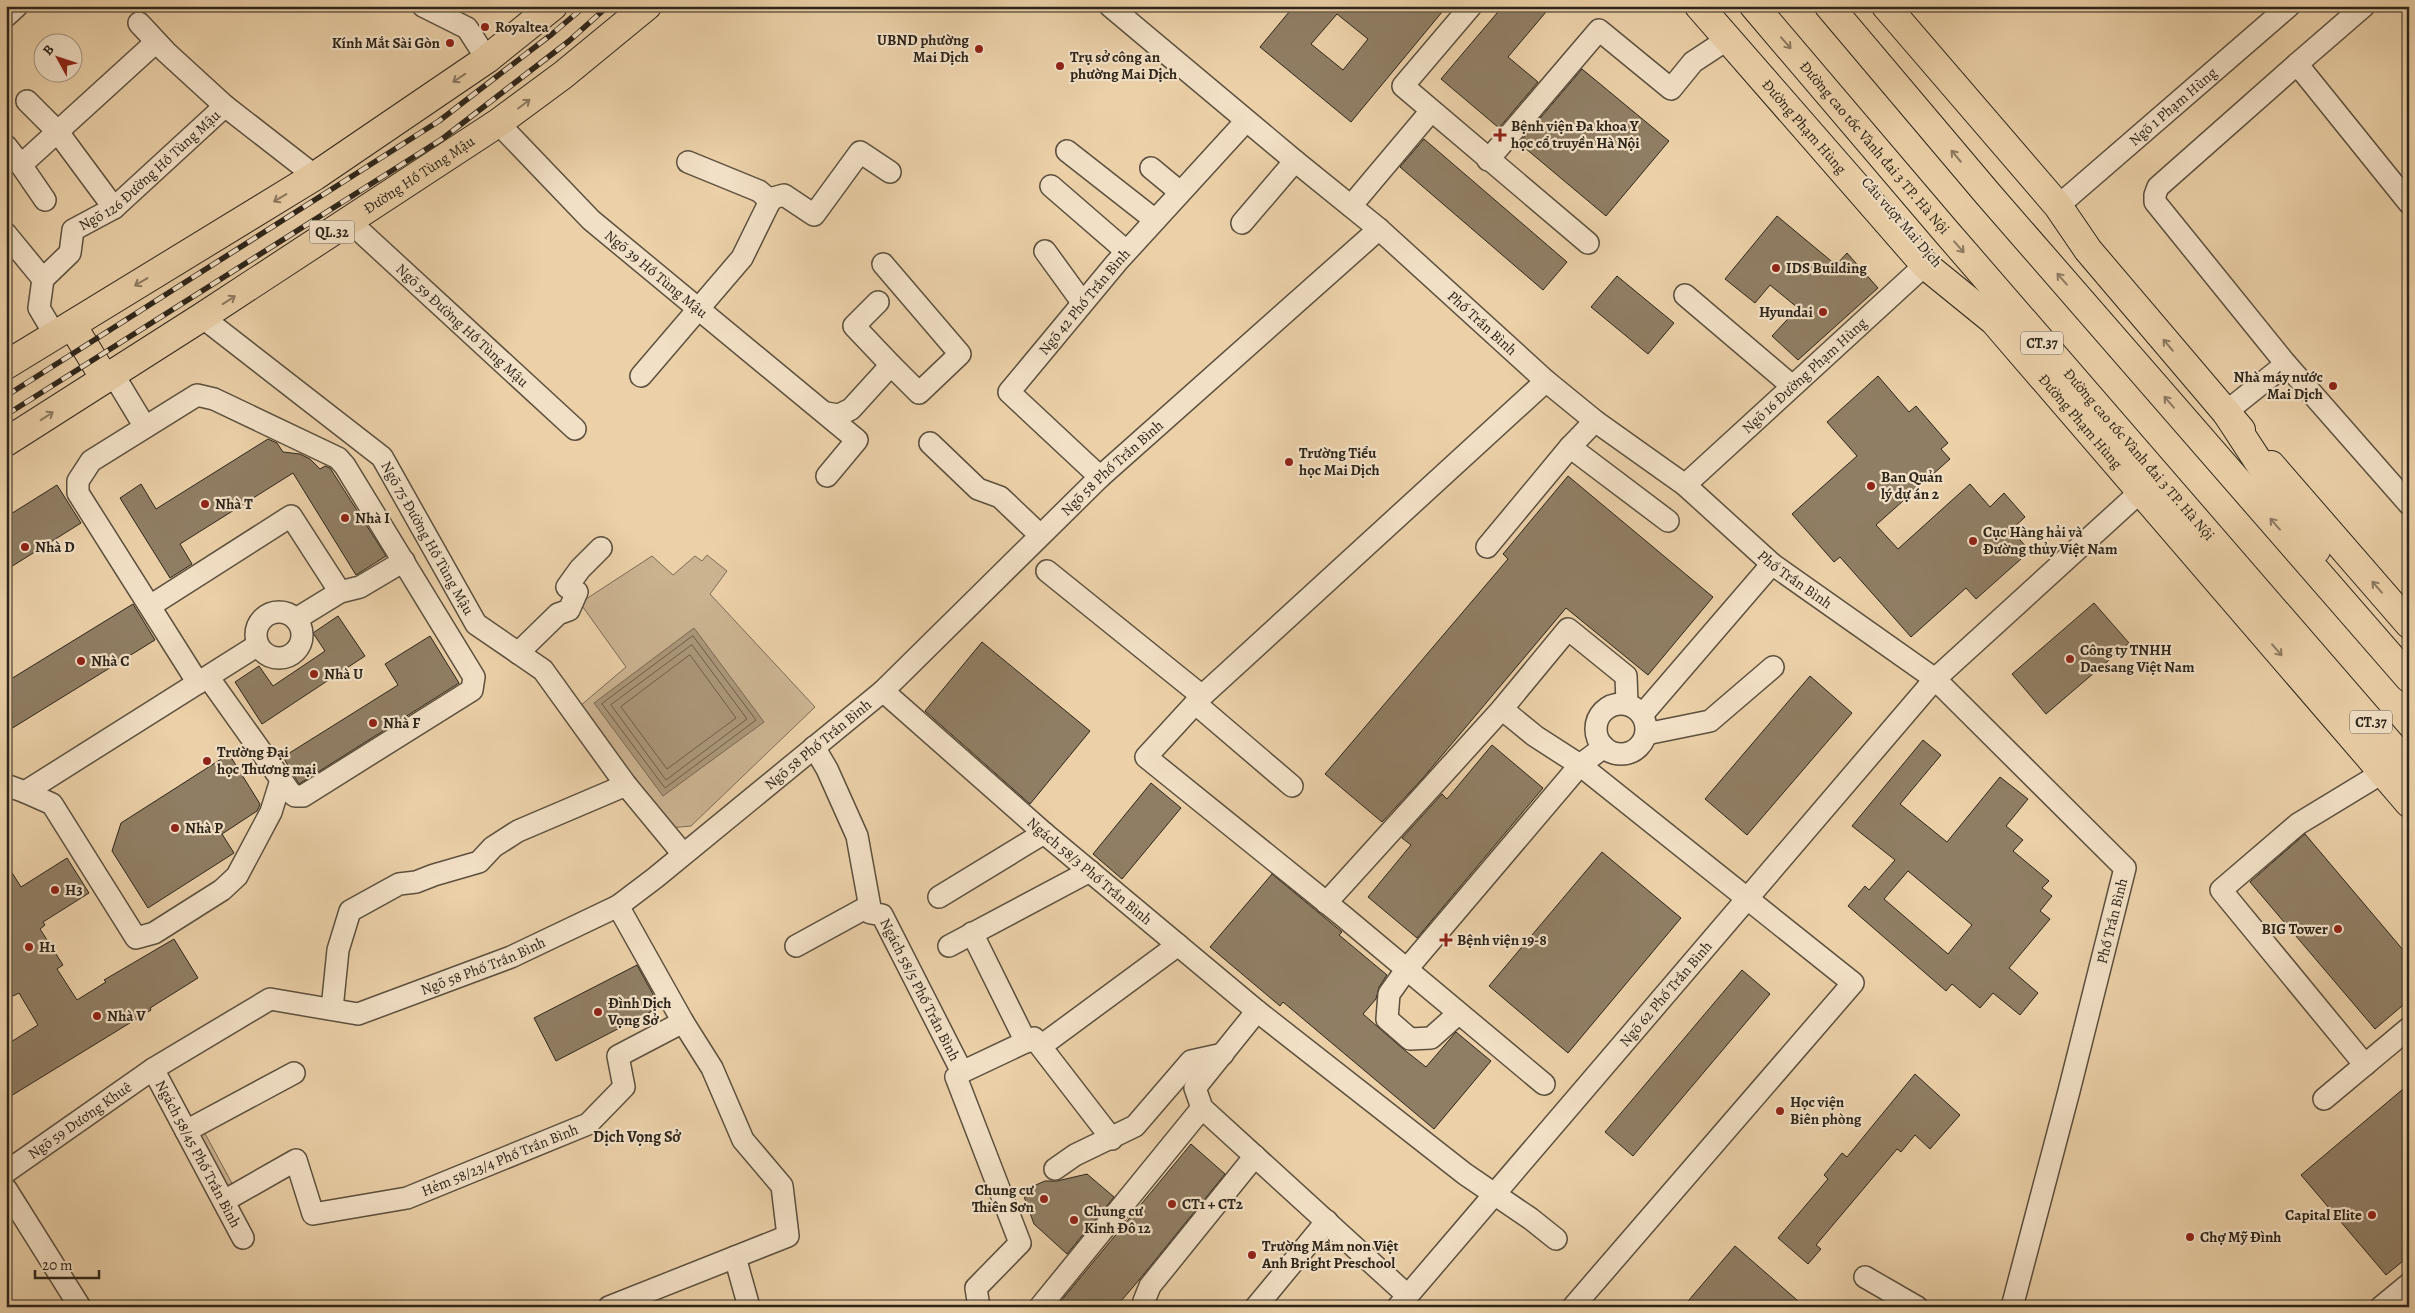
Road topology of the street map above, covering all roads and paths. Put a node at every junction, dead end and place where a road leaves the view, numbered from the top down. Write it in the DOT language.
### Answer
graph roads {
  1 [pos="17,6"];
  2 [pos="423,6"];
  3 [pos="553,6"];
  4 [pos="647,6"];
  5 [pos="1110,6"];
  6 [pos="1471,6"];
  7 [pos="1699,6"];
  8 [pos="1717,6"];
  9 [pos="1754,6"];
  10 [pos="1829,6"];
  11 [pos="1866,6"];
  12 [pos="1886,6"];
  13 [pos="2289,6"];
  14 [pos="2364,6"];
  15 [pos="6,16"];
  16 [pos="139,23"];
  17 [pos="1728,39"];
  18 [pos="156,42"];
  19 [pos="487,59"];
  20 [pos="2297,64"];
  21 [pos="27,101"];
  22 [pos="225,106"];
  23 [pos="1431,111"];
  24 [pos="1246,121"];
  25 [pos="498,123"];
  26 [pos="57,131"];
  27 [pos="6,146"];
  28 [pos="1067,151"];
  29 [pos="1488,160"];
  30 [pos="688,162"];
  31 [pos="1295,162"];
  32 [pos="21,166"];
  33 [pos="1151,168"];
  34 [pos="890,172"];
  35 [pos="315,176"];
  36 [pos="1052,186"];
  37 [pos="1180,192"];
  38 [pos="45,200"];
  39 [pos="769,203"];
  40 [pos="2409,203"];
  41 [pos="1351,206"];
  42 [pos="2058,206"];
  43 [pos="114,208"];
  44 [pos="1155,220"];
  45 [pos="350,221"];
  46 [pos="1242,223"];
  47 [pos="1379,229"];
  48 [pos="6,234"];
  49 [pos="1588,243"];
  50 [pos="2088,250"];
  51 [pos="1045,251"];
  52 [pos="1126,251"];
  53 [pos="883,264"];
  54 [pos="1925,266"];
  55 [pos="43,279"];
  56 [pos="1685,295"];
  57 [pos="878,302"];
  58 [pos="1082,302"];
  59 [pos="699,309"];
  60 [pos="202,317"];
  61 [pos="1994,321"];
  62 [pos="64,330"];
  63 [pos="7,363"];
  64 [pos="2286,364"];
  65 [pos="891,365"];
  66 [pos="641,376"];
  67 [pos="109,377"];
  68 [pos="1546,380"];
  69 [pos="1792,386"];
  70 [pos="2226,412"];
  71 [pos="826,413"];
  72 [pos="1596,421"];
  73 [pos="145,426"];
  74 [pos="575,429"];
  75 [pos="6,442"];
  76 [pos="930,443"];
  77 [pos="1570,448"];
  78 [pos="827,476"];
  79 [pos="1100,477"];
  80 [pos="1685,485"];
  81 [pos="2140,492"];
  82 [pos="2409,504"];
  83 [pos="1668,520"];
  84 [pos="1040,535"];
  85 [pos="1487,547"];
  86 [pos="601,548"];
  87 [pos="404,561"];
  88 [pos="1772,564"];
  89 [pos="1047,571"];
  90 [pos="340,592"];
  91 [pos="150,606"];
  92 [pos="296,619"];
  93 [pos="2409,624"];
  94 [pos="2376,641"];
  95 [pos="258,645"];
  96 [pos="518,653"];
  97 [pos="1773,667"];
  98 [pos="2333,678"];
  99 [pos="2409,678"];
  100 [pos="1935,679"];
  101 [pos="203,680"];
  102 [pos="883,691"];
  103 [pos="1199,700"];
  104 [pos="1502,709"];
  105 [pos="1638,718"];
  106 [pos="814,747"];
  107 [pos="1604,747"];
  108 [pos="1580,765"];
  109 [pos="2409,766"];
  110 [pos="2382,773"];
  111 [pos="281,780"];
  112 [pos="626,785"];
  113 [pos="1292,786"];
  114 [pos="16,788"];
  115 [pos="2409,803"];
  116 [pos="1044,833"];
  117 [pos="683,854"];
  118 [pos="1090,871"];
  119 [pos="939,897"];
  120 [pos="1748,897"];
  121 [pos="1326,903"];
  122 [pos="618,906"];
  123 [pos="869,906"];
  124 [pos="972,934"];
  125 [pos="1178,945"];
  126 [pos="796,946"];
  127 [pos="949,946"];
  128 [pos="1406,970"];
  129 [pos="332,1009"];
  130 [pos="1258,1010"];
  131 [pos="1458,1014"];
  132 [pos="683,1022"];
  133 [pos="2409,1028"];
  134 [pos="1034,1044"];
  135 [pos="1222,1054"];
  136 [pos="2365,1065"];
  137 [pos="153,1069"];
  138 [pos="294,1072"];
  139 [pos="962,1072"];
  140 [pos="1544,1084"];
  141 [pos="2324,1099"];
  142 [pos="1202,1108"];
  143 [pos="186,1131"];
  144 [pos="1112,1139"];
  145 [pos="1255,1156"];
  146 [pos="1055,1169"];
  147 [pos="6,1172"];
  148 [pos="6,1189"];
  149 [pos="1494,1194"];
  150 [pos="224,1201"];
  151 [pos="1327,1222"];
  152 [pos="243,1238"];
  153 [pos="1556,1239"];
  154 [pos="735,1257"];
  155 [pos="1865,1277"];
  156 [pos="2409,1284"];
  157 [pos="1402,1301"];
  158 [pos="2390,1304"];
  159 [pos="80,1307"];
  160 [pos="609,1307"];
  161 [pos="749,1307"];
  162 [pos="980,1307"];
  163 [pos="1040,1307"];
  164 [pos="1145,1307"];
  165 [pos="1256,1307"];
  166 [pos="1573,1307"];
  167 [pos="1917,1307"];
  168 [pos="2012,1307"];
  1 -- 15 [label="street"];
  2 -- 19 [label="street"];
  3 -- 19 [label="main road"];
  25 -- 4 [label="main road, Đường Hồ Tùng Mậu / QL.32, one-way"];
  5 -- 24 [label="street, Phố Trần Bình"];
  6 -- 23 [label="street"];
  7 -- 17 [label="main road, Đường Phạm Hùng"];
  8 -- 61 [label="main road, Cầu vượt Mai Dịch"];
  9 -- 98 [label="main road, Đường cao tốc Vành đai 3 TP. Hà Nội / CT.37, one-way"];
  94 -- 10 [label="main road, one-way"];
  11 -- 50 [label="main road"];
  12 -- 42 [label="main road"];
  13 -- 42 [label="street, Ngõ 1 Phạm Hùng"];
  14 -- 20 [label="street"];
  16 -- 18 [label="street"];
  17 -- 29 [label="street"];
  17 -- 54 [label="main road, Đường Phạm Hùng"];
  18 -- 22 [label="street"];
  18 -- 26 [label="street"];
  19 -- 35 [label="main road, one-way"];
  20 -- 40 [label="street"];
  20 -- 64 [label="street"];
  21 -- 26 [label="street"];
  22 -- 35 [label="street"];
  22 -- 43 [label="street, Ngõ 126 Đường Hồ Tùng Mậu"];
  23 -- 29 [label="street"];
  23 -- 41 [label="street"];
  24 -- 31 [label="street, Phố Trần Bình"];
  24 -- 37 [label="street, Ngõ 42 Phố Trần Bình"];
  25 -- 45 [label="main road, Đường Hồ Tùng Mậu / QL.32"];
  25 -- 59 [label="street, Ngõ 39 Hồ Tùng Mậu"];
  26 -- 32 [label="street"];
  26 -- 43 [label="street"];
  27 -- 32 [label="street"];
  28 -- 44 [label="street"];
  29 -- 49 [label="street"];
  30 -- 39 [label="street"];
  31 -- 41 [label="street, Phố Trần Bình"];
  31 -- 46 [label="street"];
  32 -- 38 [label="street"];
  33 -- 37 [label="street"];
  34 -- 39 [label="street"];
  35 -- 62 [label="main road, one-way"];
  36 -- 52 [label="street"];
  37 -- 44 [label="street, Ngõ 42 Phố Trần Bình"];
  39 -- 59 [label="street"];
  41 -- 47 [label="street, Phố Trần Bình"];
  42 -- 50 [label="main road"];
  43 -- 55 [label="street, Ngõ 126 Đường Hồ Tùng Mậu"];
  44 -- 52 [label="street, Ngõ 42 Phố Trần Bình"];
  60 -- 45 [label="main road, Đường Hồ Tùng Mậu / QL.32, one-way"];
  45 -- 74 [label="street, Ngõ 59 Đường Hồ Tùng Mậu"];
  47 -- 68 [label="street, Phố Trần Bình"];
  47 -- 79 [label="street, Ngõ 58 Phố Trần Bình"];
  48 -- 55 [label="street"];
  70 -- 50 [label="main road, one-way"];
  51 -- 58 [label="street"];
  52 -- 58 [label="street, Ngõ 42 Phố Trần Bình"];
  53 -- 65 [label="street"];
  54 -- 61 [label="main road, Đường Phạm Hùng"];
  54 -- 69 [label="street, Ngõ 16 Đường Phạm Hùng"];
  55 -- 62 [label="street"];
  56 -- 69 [label="street"];
  57 -- 65 [label="street"];
  58 -- 79 [label="street, Ngõ 42 Phố Trần Bình"];
  59 -- 66 [label="street"];
  59 -- 71 [label="street, Ngõ 39 Hồ Tùng Mậu"];
  60 -- 67 [label="main road, Đường Hồ Tùng Mậu / QL.32"];
  60 -- 96 [label="street, Ngõ 75 Đường Hồ Tùng Mậu"];
  61 -- 81 [label="main road, Đường Phạm Hùng"];
  62 -- 63 [label="main road"];
  62 -- 67 [label="main road"];
  64 -- 70 [label="street"];
  64 -- 82 [label="street"];
  65 -- 71 [label="street"];
  67 -- 73 [label="street"];
  75 -- 67 [label="main road, Đường Hồ Tùng Mậu / QL.32, one-way"];
  68 -- 72 [label="street, Phố Trần Bình"];
  68 -- 103 [label="street"];
  69 -- 80 [label="street, Ngõ 16 Đường Phạm Hùng"];
  93 -- 70 [label="main road, one-way"];
  70 -- 94 [label="main road"];
  71 -- 78 [label="street, Ngõ 39 Hồ Tùng Mậu"];
  72 -- 77 [label="street"];
  72 -- 80 [label="street, Phố Trần Bình"];
  73 -- 87 [label="street"];
  73 -- 91 [label="street"];
  76 -- 84 [label="street"];
  77 -- 83 [label="street"];
  77 -- 85 [label="street"];
  79 -- 84 [label="street, Ngõ 58 Phố Trần Bình"];
  80 -- 88 [label="street, Phố Trần Bình"];
  81 -- 98 [label="main road"];
  81 -- 100 [label="street, Ngõ 62 Phố Trần Bình"];
  81 -- 110 [label="main road, Đường Phạm Hùng, one-way"];
  84 -- 102 [label="street, Ngõ 58 Phố Trần Bình"];
  86 -- 96 [label="street"];
  87 -- 90 [label="street"];
  87 -- 111 [label="street"];
  88 -- 100 [label="street, Phố Trần Bình"];
  88 -- 105 [label="street"];
  89 -- 103 [label="street"];
  90 -- 91 [label="street"];
  90 -- 92 [label="street"];
  91 -- 101 [label="street"];
  92 -- 95 [label="street"];
  92 -- 95 [label="street"];
  94 -- 99 [label="main road"];
  95 -- 101 [label="street"];
  96 -- 112 [label="street, Ngõ 75 Đường Hồ Tùng Mậu"];
  97 -- 105 [label="street"];
  98 -- 109 [label="main road, Đường cao tốc Vành đai 3 TP. Hà Nội / CT.37"];
  100 -- 120 [label="street, Ngõ 62 Phố Trần Bình"];
  100 -- 168 [label="street, Phố Trần Bình"];
  101 -- 111 [label="street"];
  101 -- 114 [label="street"];
  102 -- 106 [label="street, Ngõ 58 Phố Trần Bình"];
  102 -- 116 [label="street, Ngách 58/3 Phố Trần Bình"];
  103 -- 113 [label="street"];
  103 -- 121 [label="street"];
  104 -- 105 [label="street"];
  104 -- 108 [label="street"];
  104 -- 121 [label="street"];
  105 -- 107 [label="street"];
  105 -- 107 [label="street"];
  106 -- 117 [label="street, Ngõ 58 Phố Trần Bình"];
  106 -- 123 [label="street, Ngách 58/5 Phố Trần Bình"];
  107 -- 108 [label="street"];
  108 -- 120 [label="street"];
  108 -- 128 [label="street"];
  110 -- 115 [label="main road, Đường Phạm Hùng"];
  110 -- 136 [label="street"];
  111 -- 114 [label="street"];
  112 -- 117 [label="street, Ngõ 75 Đường Hồ Tùng Mậu"];
  112 -- 129 [label="street"];
  116 -- 118 [label="street, Ngách 58/3 Phố Trần Bình"];
  116 -- 119 [label="street"];
  117 -- 122 [label="street, Ngõ 58 Phố Trần Bình"];
  118 -- 124 [label="street"];
  118 -- 125 [label="street, Ngách 58/3 Phố Trần Bình"];
  120 -- 149 [label="street, Ngõ 62 Phố Trần Bình"];
  120 -- 166 [label="street"];
  121 -- 128 [label="street"];
  122 -- 129 [label="street, Ngõ 58 Phố Trần Bình"];
  122 -- 132 [label="street"];
  123 -- 126 [label="street"];
  123 -- 139 [label="street, Ngách 58/5 Phố Trần Bình"];
  124 -- 127 [label="street"];
  124 -- 134 [label="street"];
  125 -- 130 [label="street, Ngách 58/3 Phố Trần Bình"];
  125 -- 134 [label="street"];
  128 -- 131 [label="street"];
  128 -- 131 [label="street"];
  129 -- 137 [label="street, Ngõ 58 Phố Trần Bình"];
  130 -- 135 [label="street"];
  130 -- 149 [label="street, Ngách 58/3 Phố Trần Bình"];
  131 -- 140 [label="street"];
  132 -- 150 [label="street, Hẻm 58/23/4 Phố Trần Bình"];
  132 -- 154 [label="street"];
  133 -- 136 [label="street"];
  134 -- 139 [label="street"];
  134 -- 144 [label="street"];
  135 -- 142 [label="street"];
  135 -- 144 [label="street"];
  136 -- 141 [label="street"];
  137 -- 143 [label="street, Ngách 58/45 Phố Trần Bình"];
  137 -- 147 [label="street, Ngõ 59 Dương Khuê"];
  138 -- 143 [label="street"];
  139 -- 162 [label="street"];
  142 -- 145 [label="street"];
  142 -- 163 [label="street"];
  143 -- 150 [label="street, Ngách 58/45 Phố Trần Bình"];
  144 -- 146 [label="street"];
  145 -- 151 [label="street"];
  145 -- 164 [label="street"];
  148 -- 159 [label="street"];
  149 -- 153 [label="street, Ngách 58/3 Phố Trần Bình"];
  149 -- 157 [label="street, Ngõ 62 Phố Trần Bình"];
  150 -- 152 [label="street, Ngách 58/45 Phố Trần Bình"];
  151 -- 157 [label="street"];
  151 -- 165 [label="street"];
  154 -- 160 [label="street"];
  154 -- 161 [label="street"];
  155 -- 167 [label="street"];
  156 -- 158 [label="street"];
}
